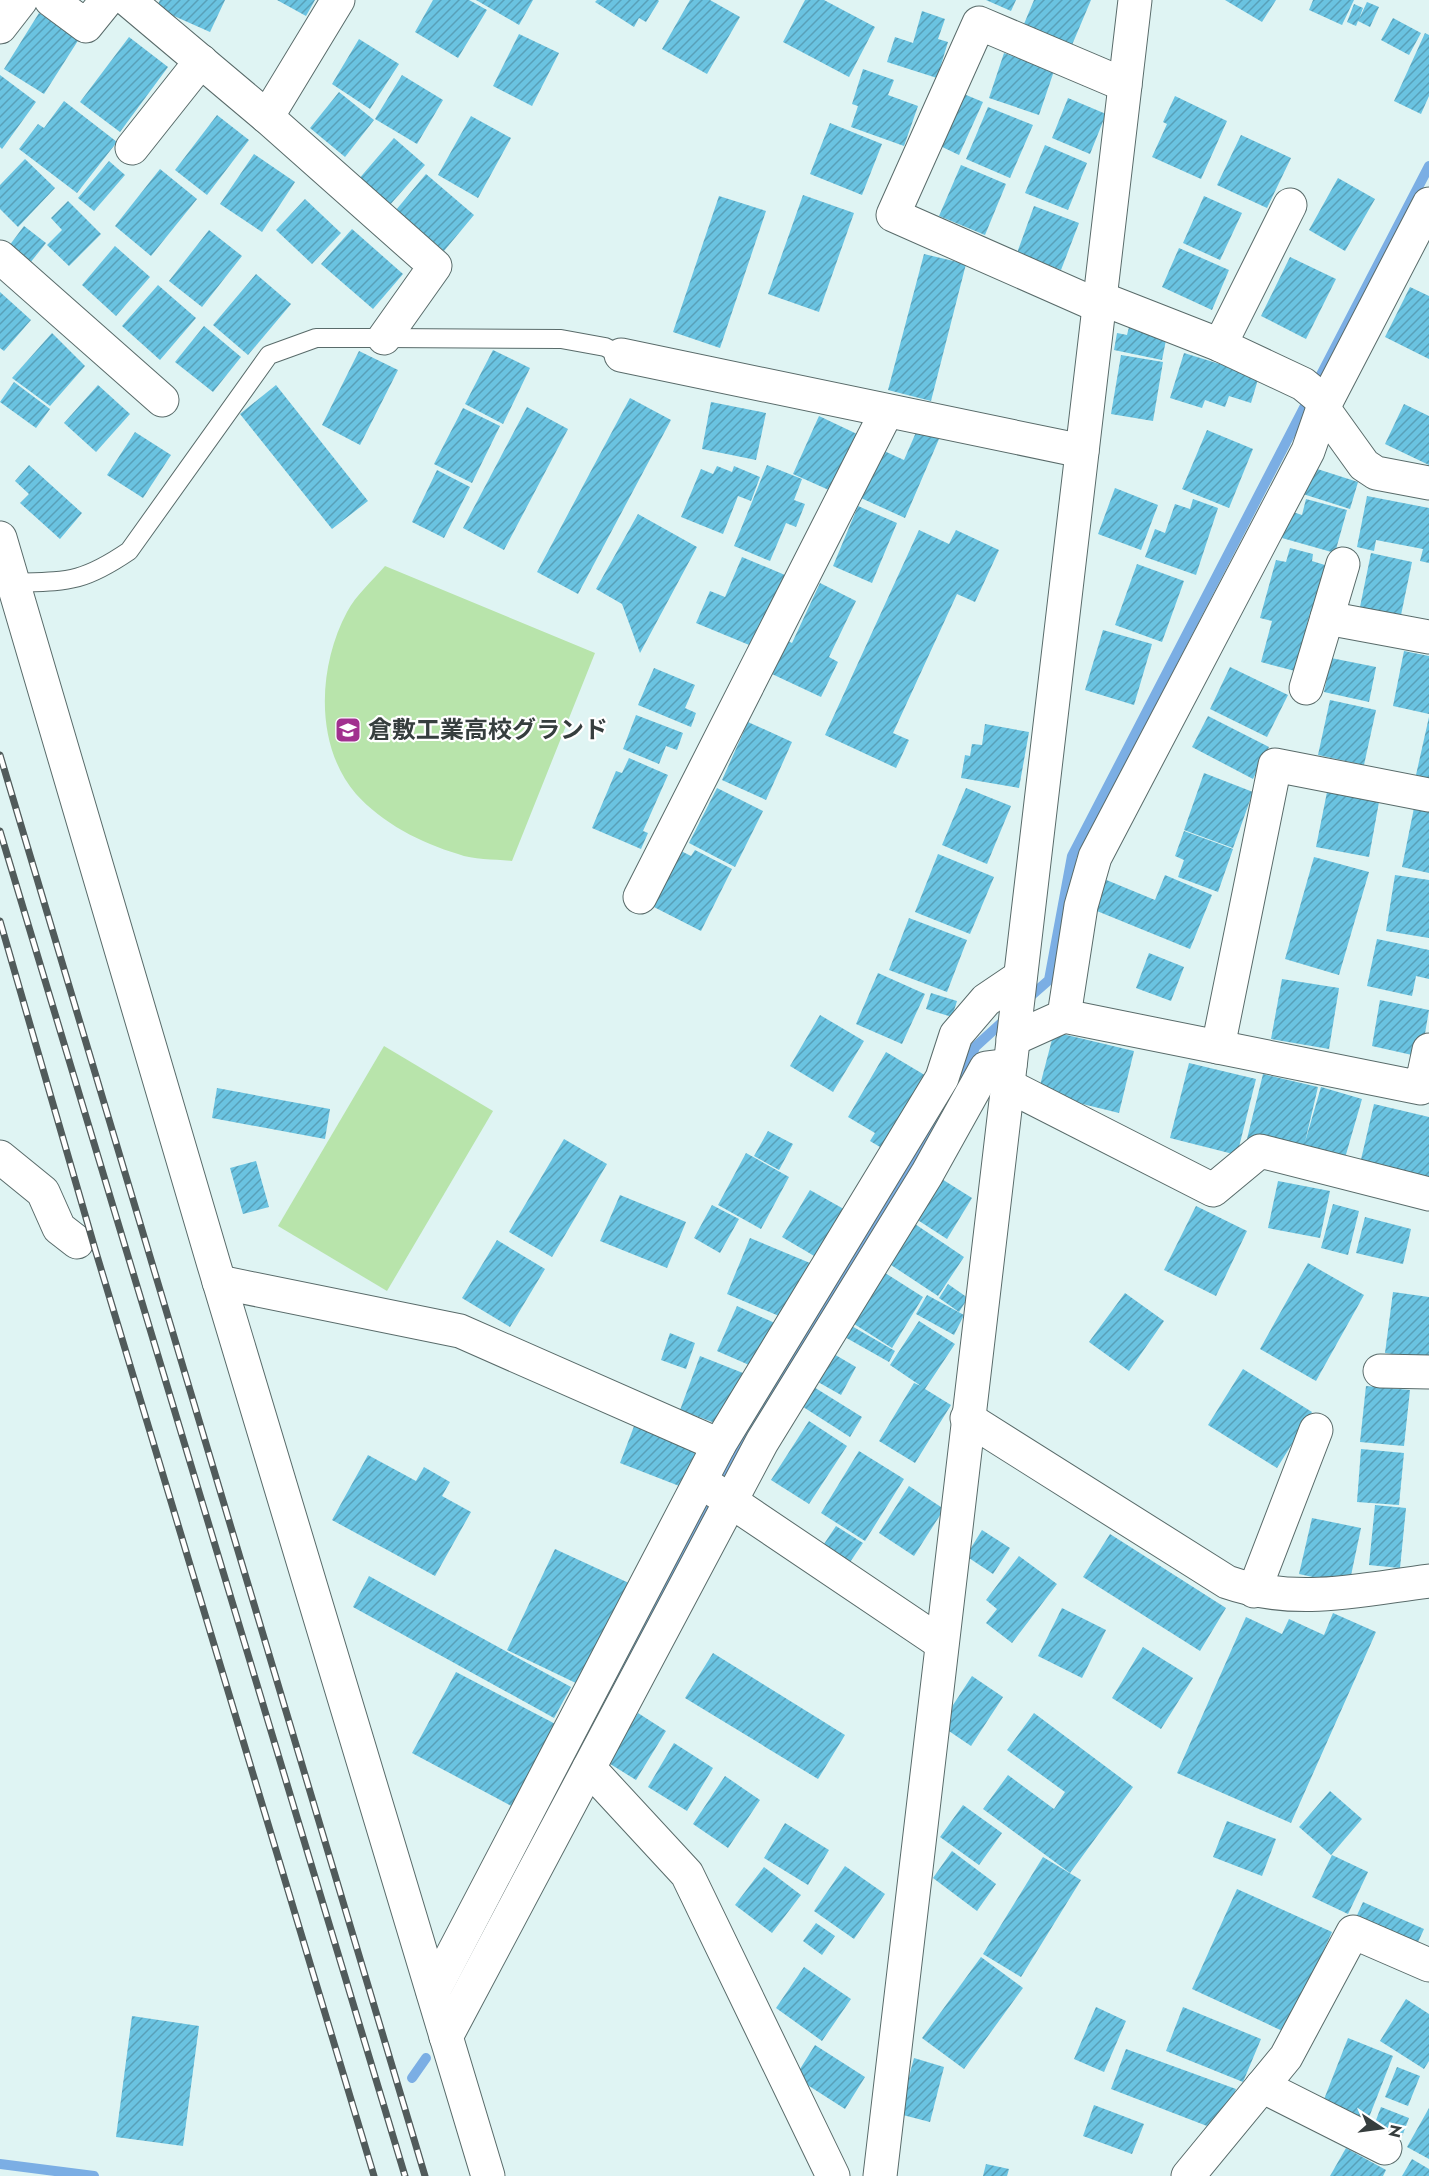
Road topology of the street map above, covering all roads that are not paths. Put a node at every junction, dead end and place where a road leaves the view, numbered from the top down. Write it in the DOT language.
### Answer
graph roads {
  1 [pos="21,0"];
  2 [pos="51,0"];
  3 [pos="107,0"];
  4 [pos="128,0"];
  5 [pos="338,0"];
  6 [pos="1135,0"];
  7 [pos="0,27"];
  8 [pos="201,61"];
  9 [pos="1125,85"];
  10 [pos="267,117"];
  11 [pos="132,148"];
  12 [pos="1429,204"];
  13 [pos="1290,205"];
  14 [pos="0,257"];
  15 [pos="1099,302"];
  16 [pos="384,338"];
  17 [pos="1220,345"];
  18 [pos="621,356"];
  19 [pos="1316,397"];
  20 [pos="162,400"];
  21 [pos="887,411"];
  22 [pos="1082,451"];
  23 [pos="1429,483"];
  24 [pos="0,538"];
  25 [pos="1343,564"];
  26 [pos="13,583"];
  27 [pos="1327,618"];
  28 [pos="1429,637"];
  29 [pos="1306,688"];
  30 [pos="1429,795"];
  31 [pos="640,897"];
  32 [pos="1019,986"];
  33 [pos="1064,1016"];
  34 [pos="1218,1047"];
  35 [pos="1429,1050"];
  36 [pos="1011,1054"];
  37 [pos="0,1157"];
  38 [pos="1429,1194"];
  39 [pos="77,1242"];
  40 [pos="219,1281"];
  41 [pos="1380,1371"];
  42 [pos="1429,1372"];
  43 [pos="967,1418"];
  44 [pos="1316,1430"];
  45 [pos="719,1445"];
  46 [pos="714,1490"];
  47 [pos="1429,1581"];
  48 [pos="1254,1591"];
  49 [pos="941,1643"];
  50 [pos="589,1768"];
  51 [pos="1429,1965"];
  52 [pos="433,1992"];
  53 [pos="446,2037"];
  54 [pos="1262,2086"];
  55 [pos="1385,2148"];
  56 [pos="488,2176"];
  57 [pos="833,2176"];
  58 [pos="880,2176"];
  59 [pos="1188,2176"];
  1 -- 7 [label="street"];
  2 -- 3 [label="street"];
  4 -- 8 [label="street"];
  5 -- 10 [label="street"];
  6 -- 9 [label="street"];
  8 -- 10 [label="street"];
  8 -- 11 [label="street"];
  9 -- 15 [label="street"];
  9 -- 15 [label="street"];
  10 -- 16 [label="street"];
  12 -- 19 [label="street"];
  13 -- 17 [label="street"];
  14 -- 20 [label="street"];
  15 -- 17 [label="street"];
  15 -- 22 [label="street"];
  16 -- 18 [label="lane"];
  16 -- 26 [label="lane"];
  17 -- 19 [label="street"];
  18 -- 21 [label="street"];
  19 -- 23 [label="street"];
  19 -- 33 [label="street"];
  21 -- 22 [label="street"];
  21 -- 31 [label="street"];
  22 -- 32 [label="street"];
  24 -- 26 [label="street"];
  25 -- 27 [label="street"];
  26 -- 40 [label="street"];
  27 -- 28 [label="street"];
  27 -- 29 [label="street"];
  30 -- 34 [label="street"];
  32 -- 36 [label="street"];
  32 -- 45 [label="street"];
  33 -- 34 [label="street"];
  33 -- 36 [label="street"];
  34 -- 35 [label="street"];
  36 -- 38 [label="street"];
  36 -- 43 [label="street"];
  36 -- 46 [label="street"];
  37 -- 39 [label="street"];
  40 -- 45 [label="street"];
  40 -- 52 [label="street"];
  41 -- 42 [label="street"];
  43 -- 48 [label="street"];
  43 -- 49 [label="street"];
  44 -- 48 [label="street"];
  45 -- 46 [label="street"];
  46 -- 49 [label="street"];
  46 -- 50 [label="street"];
  46 -- 52 [label="street"];
  47 -- 48 [label="street"];
  49 -- 58 [label="street"];
  50 -- 53 [label="street"];
  50 -- 57 [label="street"];
  51 -- 54 [label="street"];
  52 -- 53 [label="street"];
  53 -- 56 [label="street"];
  54 -- 55 [label="street"];
  54 -- 59 [label="street"];
}
